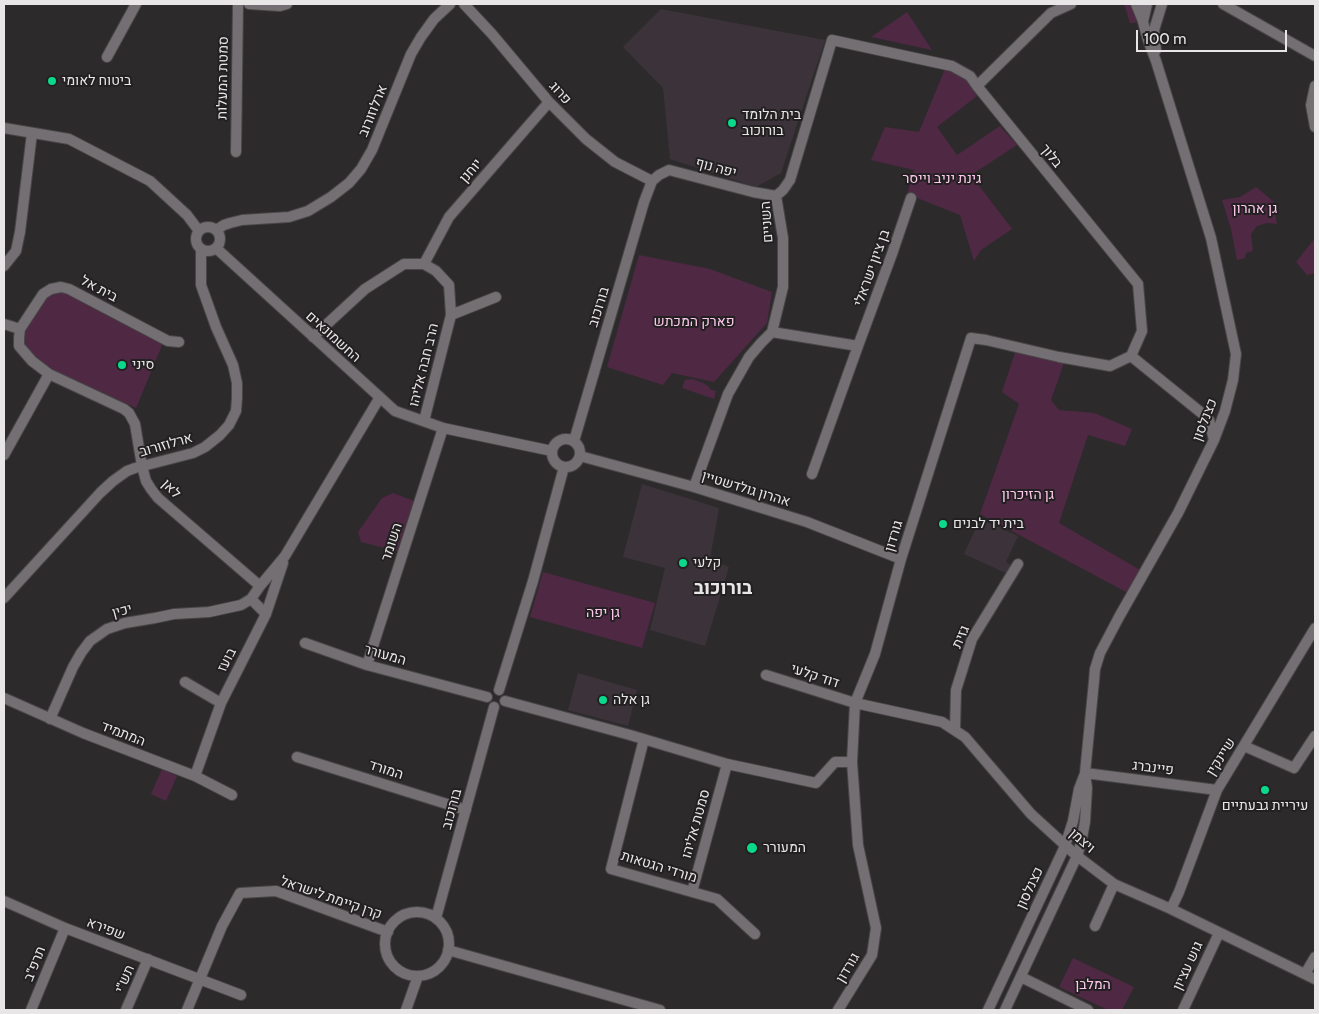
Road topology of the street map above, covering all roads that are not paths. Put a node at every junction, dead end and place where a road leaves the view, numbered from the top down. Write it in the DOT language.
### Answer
graph roads {
  1 [pos="136,4"];
  2 [pos="238,4"];
  3 [pos="249,4"];
  4 [pos="287,4"];
  5 [pos="446,4"];
  6 [pos="464,4"];
  7 [pos="1071,4"];
  8 [pos="1136,4"];
  9 [pos="1147,4"];
  10 [pos="1162,4"];
  11 [pos="1223,4"];
  12 [pos="1143,22"];
  13 [pos="1315,56"];
  14 [pos="108,57"];
  15 [pos="1156,61"];
  16 [pos="977,86"];
  17 [pos="1315,86"];
  18 [pos="550,102"];
  19 [pos="1315,126"];
  20 [pos="4,128"];
  21 [pos="32,133"];
  22 [pos="236,152"];
  23 [pos="652,181"];
  24 [pos="776,196"];
  25 [pos="911,198"];
  26 [pos="216,230"];
  27 [pos="199,231"];
  28 [pos="216,248"];
  29 [pos="201,250"];
  30 [pos="424,264"];
  31 [pos="4,266"];
  32 [pos="496,297"];
  33 [pos="450,315"];
  34 [pos="4,324"];
  35 [pos="20,329"];
  36 [pos="772,332"];
  37 [pos="313,337"];
  38 [pos="179,342"];
  39 [pos="858,346"];
  40 [pos="1131,356"];
  41 [pos="49,374"];
  42 [pos="380,397"];
  43 [pos="1197,410"];
  44 [pos="1225,411"];
  45 [pos="424,421"];
  46 [pos="443,428"];
  47 [pos="1214,440"];
  48 [pos="574,441"];
  49 [pos="552,451"];
  50 [pos="4,455"];
  51 [pos="580,456"];
  52 [pos="142,466"];
  53 [pos="564,467"];
  54 [pos="812,474"];
  55 [pos="694,487"];
  56 [pos="285,556"];
  57 [pos="901,559"];
  58 [pos="1018,564"];
  59 [pos="260,586"];
  60 [pos="4,598"];
  61 [pos="251,599"];
  62 [pos="266,614"];
  63 [pos="1315,628"];
  64 [pos="305,643"];
  65 [pos="367,665"];
  66 [pos="766,675"];
  67 [pos="185,682"];
  68 [pos="499,690"];
  69 [pos="487,696"];
  70 [pos="4,698"];
  71 [pos="505,701"];
  72 [pos="221,703"];
  73 [pos="855,703"];
  74 [pos="494,707"];
  75 [pos="50,719"];
  76 [pos="955,730"];
  77 [pos="1315,736"];
  78 [pos="644,739"];
  79 [pos="1244,746"];
  80 [pos="297,757"];
  81 [pos="852,762"];
  82 [pos="727,764"];
  83 [pos="1085,773"];
  84 [pos="195,776"];
  85 [pos="1217,790"];
  86 [pos="232,795"];
  87 [pos="466,810"];
  88 [pos="1065,846"];
  89 [pos="1078,856"];
  90 [pos="1114,884"];
  91 [pos="692,892"];
  92 [pos="1179,892"];
  93 [pos="4,901"];
  94 [pos="1154,903"];
  95 [pos="1171,910"];
  96 [pos="436,918"];
  97 [pos="1095,926"];
  98 [pos="65,928"];
  99 [pos="388,932"];
  100 [pos="1219,933"];
  101 [pos="756,934"];
  102 [pos="448,950"];
  103 [pos="1315,957"];
  104 [pos="148,959"];
  105 [pos="1305,974"];
  106 [pos="418,976"];
  107 [pos="1020,977"];
  108 [pos="200,979"];
  109 [pos="1315,979"];
  110 [pos="241,995"];
  111 [pos="31,1010"];
  112 [pos="126,1010"];
  113 [pos="187,1010"];
  114 [pos="406,1010"];
  115 [pos="658,1010"];
  116 [pos="838,1010"];
  117 [pos="988,1010"];
  118 [pos="1004,1010"];
  119 [pos="1088,1010"];
  120 [pos="1183,1010"];
  1 -- 14 [label="street"];
  2 -- 22 [label="street, סמטת המעלות"];
  3 -- 4 [label="street"];
  5 -- 26 [label="street, ארלוזורוב"];
  6 -- 18 [label="street, פרוג"];
  7 -- 16 [label="street"];
  8 -- 12 [label="street"];
  9 -- 12 [label="street, כצנלסון"];
  10 -- 15 [label="street, כצנלסון"];
  11 -- 13 [label="street"];
  12 -- 15 [label="street, כצנלסון"];
  15 -- 44 [label="street, כצנלסון"];
  16 -- 24 [label="street, השניים"];
  16 -- 40 [label="street, בלוך"];
  17 -- 19 [label="street"];
  18 -- 23 [label="street, פרוג"];
  18 -- 30 [label="street, יוחנן"];
  20 -- 21 [label="street"];
  21 -- 27 [label="street"];
  21 -- 31 [label="street"];
  23 -- 24 [label="street, יפה נוף"];
  23 -- 48 [label="street, בורוכוב"];
  24 -- 36 [label="street, השניים"];
  25 -- 39 [label="street, בן ציון ישראלי"];
  26 -- 27 [label="street"];
  26 -- 28 [label="street"];
  27 -- 29 [label="street"];
  28 -- 29 [label="street"];
  28 -- 37 [label="street, החשמונאים"];
  29 -- 52 [label="street, ארלוזורוב"];
  30 -- 33 [label="street, הרב חבה אליהו"];
  30 -- 37 [label="street"];
  32 -- 33 [label="street, הרב חבה אליהו"];
  33 -- 45 [label="street, הרב חבה אליהו"];
  34 -- 35 [label="street"];
  35 -- 38 [label="street, בית אל"];
  35 -- 41 [label="street, לאן"];
  36 -- 39 [label="street"];
  36 -- 55 [label="street, השניים"];
  37 -- 42 [label="street, החשמונאים"];
  39 -- 54 [label="street, בן ציון ישראלי"];
  40 -- 43 [label="street"];
  40 -- 57 [label="street, גורדון"];
  41 -- 50 [label="street"];
  41 -- 52 [label="street, לאן"];
  42 -- 45 [label="street, החשמונאים"];
  42 -- 56 [label="street, בועז"];
  43 -- 44 [label="street"];
  43 -- 47 [label="street"];
  44 -- 47 [label="street, כצנלסון"];
  45 -- 46 [label="street, החשמונאים"];
  46 -- 49 [label="street"];
  46 -- 65 [label="street, השומר"];
  47 -- 83 [label="street, כצנלסון"];
  48 -- 49 [label="street"];
  48 -- 51 [label="street"];
  49 -- 53 [label="street"];
  51 -- 53 [label="street"];
  51 -- 55 [label="street, אהרון גולדשטיין"];
  52 -- 59 [label="street, לאן"];
  52 -- 60 [label="street, ארלוזורוב"];
  53 -- 68 [label="street"];
  55 -- 57 [label="street, אהרון גולדשטיין"];
  56 -- 59 [label="street, בועז"];
  56 -- 62 [label="street, בועז"];
  57 -- 73 [label="street, גורדון"];
  58 -- 76 [label="street, גזית"];
  59 -- 61 [label="street"];
  61 -- 62 [label="street"];
  61 -- 75 [label="street, יכין"];
  62 -- 72 [label="street, בועז"];
  63 -- 79 [label="street, שיינקין"];
  64 -- 65 [label="street, המעורר"];
  65 -- 69 [label="street, המעורר"];
  66 -- 73 [label="street, דוד קלעי"];
  67 -- 72 [label="street"];
  68 -- 69 [label="street"];
  68 -- 71 [label="street"];
  69 -- 74 [label="street"];
  70 -- 75 [label="street, המתמיד"];
  71 -- 74 [label="street"];
  71 -- 78 [label="street"];
  72 -- 84 [label="street, בועז"];
  73 -- 76 [label="street, ויצמן"];
  73 -- 81 [label="street, גורדון"];
  74 -- 87 [label="street, בורוכוב"];
  75 -- 84 [label="street, המתמיד"];
  76 -- 88 [label="street, ויצמן"];
  77 -- 79 [label="street"];
  78 -- 82 [label="street"];
  78 -- 91 [label="street, מורדי הגטאות"];
  79 -- 85 [label="street, שיינקין"];
  80 -- 87 [label="street, המורד"];
  81 -- 82 [label="street"];
  81 -- 116 [label="street, גורדון"];
  82 -- 91 [label="street, סמטת אליהו"];
  83 -- 85 [label="street, פיינברג"];
  83 -- 88 [label="street, כצנלסון"];
  83 -- 89 [label="street, כצנלסון"];
  84 -- 86 [label="street, המתמיד"];
  85 -- 92 [label="street, שיינקין"];
  87 -- 96 [label="street, בורוכוב"];
  88 -- 89 [label="street, ויצמן"];
  88 -- 117 [label="street, כצנלסון"];
  89 -- 90 [label="street, ויצמן"];
  89 -- 107 [label="street, כצנלסון"];
  90 -- 94 [label="street, ויצמן"];
  90 -- 97 [label="street"];
  91 -- 101 [label="street, מורדי הגטאות"];
  92 -- 94 [label="street"];
  92 -- 95 [label="street, שיינקין"];
  93 -- 98 [label="street, שפירא"];
  94 -- 95 [label="street, ויצמן"];
  95 -- 100 [label="street, ויצמן"];
  96 -- 99 [label="street"];
  96 -- 102 [label="street"];
  98 -- 104 [label="street, שפירא"];
  98 -- 111 [label="street, תרפ\"ב"];
  99 -- 106 [label="street"];
  99 -- 108 [label="street, קרן קיימת לישראל"];
  100 -- 105 [label="street, ויצמן"];
  100 -- 120 [label="street, גוש עציון"];
  102 -- 106 [label="street"];
  102 -- 115 [label="street"];
  103 -- 105 [label="street"];
  104 -- 108 [label="street, שפירא"];
  104 -- 112 [label="street, תש\"י"];
  105 -- 109 [label="street, ויצמן"];
  106 -- 114 [label="street"];
  107 -- 118 [label="street, כצנלסון"];
  107 -- 119 [label="street"];
  108 -- 110 [label="street, שפירא"];
  108 -- 113 [label="street"];
}
